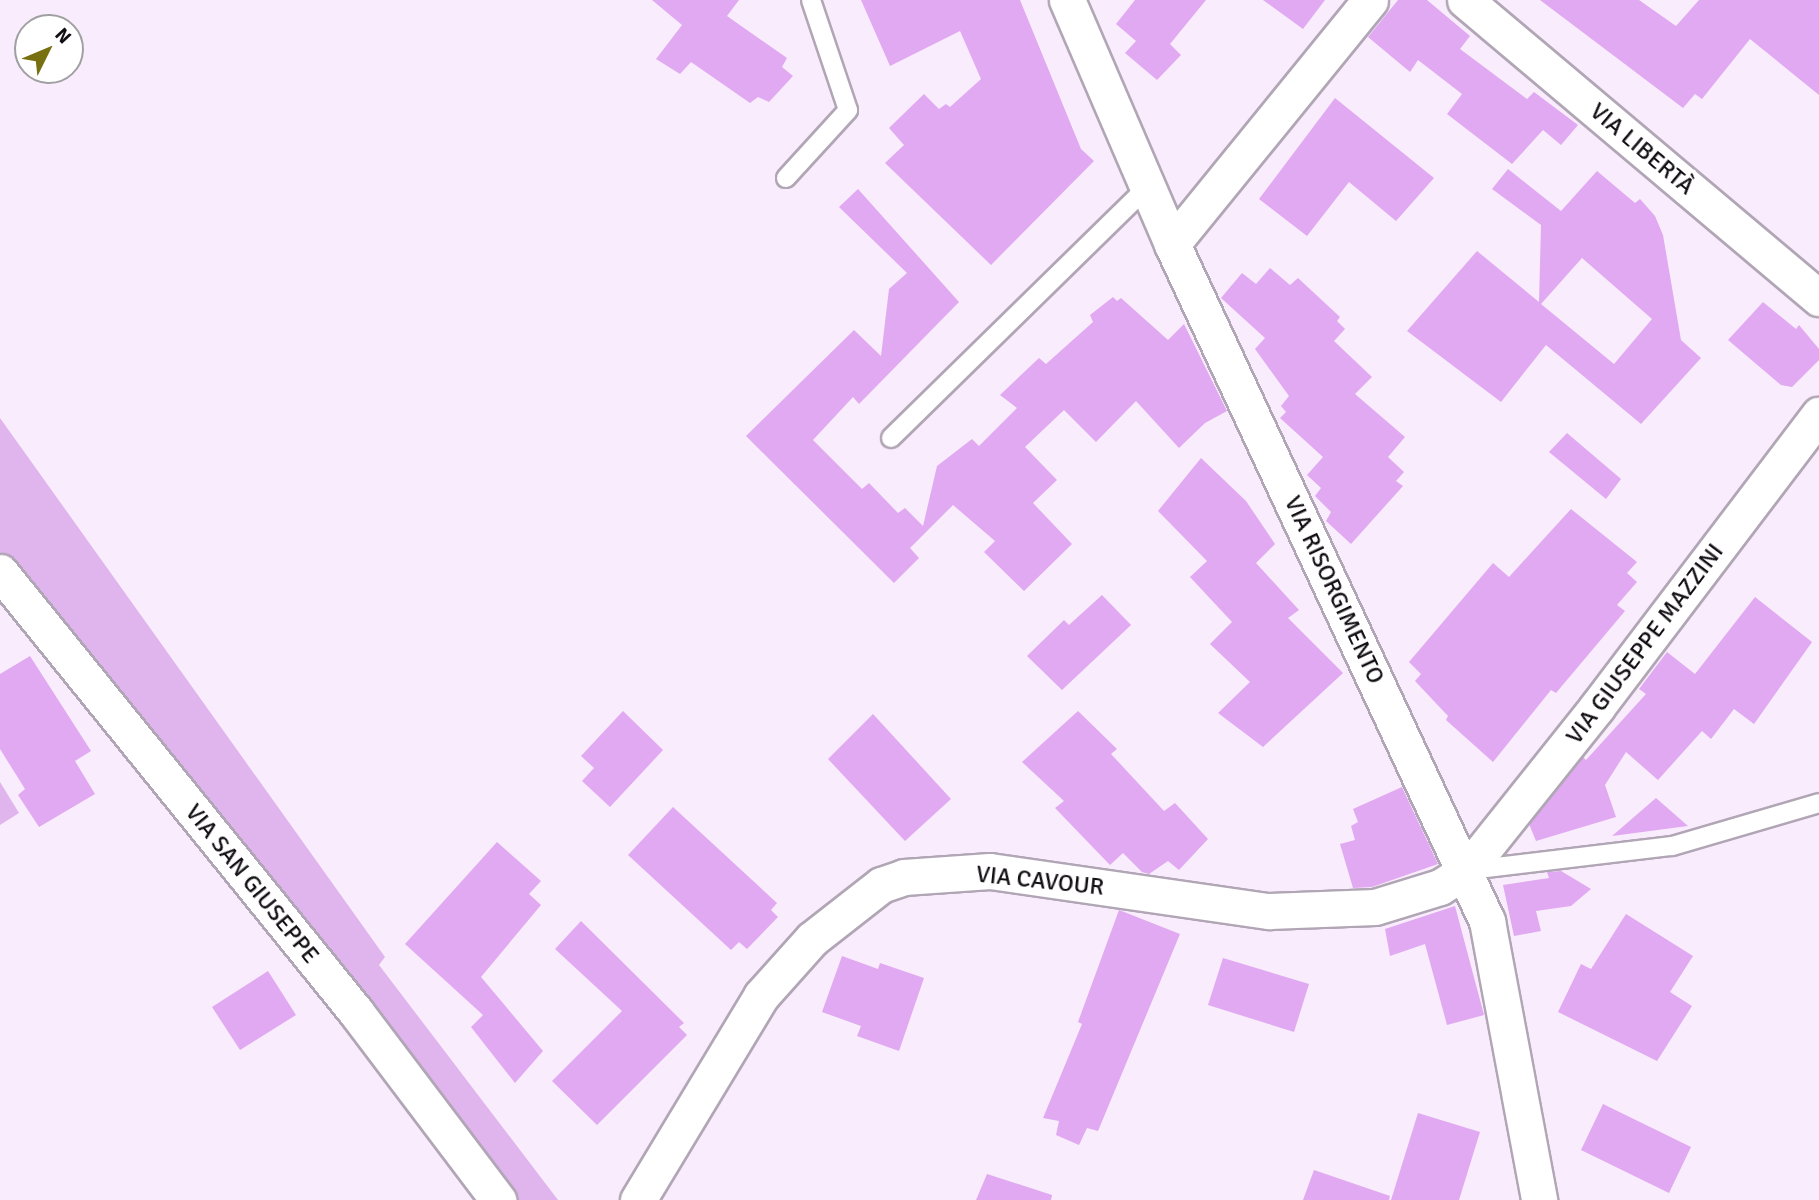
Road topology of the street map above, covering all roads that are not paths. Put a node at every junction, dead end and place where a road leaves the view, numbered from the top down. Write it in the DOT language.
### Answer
graph roads {
  1 [pos="811,0"];
  2 [pos="1068,0"];
  3 [pos="1370,0"];
  4 [pos="1465,0"];
  5 [pos="786,177"];
  6 [pos="1147,187"];
  7 [pos="1172,244"];
  8 [pos="1819,298"];
  9 [pos="1819,415"];
  10 [pos="891,439"];
  11 [pos="0,572"];
  12 [pos="1819,803"];
  13 [pos="1467,870"];
  14 [pos="498,1200"];
  15 [pos="638,1200"];
  16 [pos="1539,1200"];
  1 -- 5 [label="lane"];
  2 -- 6 [label="street, VIA RISORGIMENTO"];
  3 -- 7 [label="street"];
  4 -- 8 [label="street, VIA LIBERTÀ"];
  6 -- 7 [label="street, VIA RISORGIMENTO"];
  6 -- 10 [label="lane"];
  7 -- 13 [label="street, VIA RISORGIMENTO"];
  9 -- 13 [label="street, VIA GIUSEPPE MAZZINI"];
  11 -- 14 [label="street, VIA SAN GIUSEPPE"];
  12 -- 13 [label="lane"];
  13 -- 15 [label="street, VIA CAVOUR"];
  13 -- 16 [label="street, VIA RISORGIMENTO"];
}
